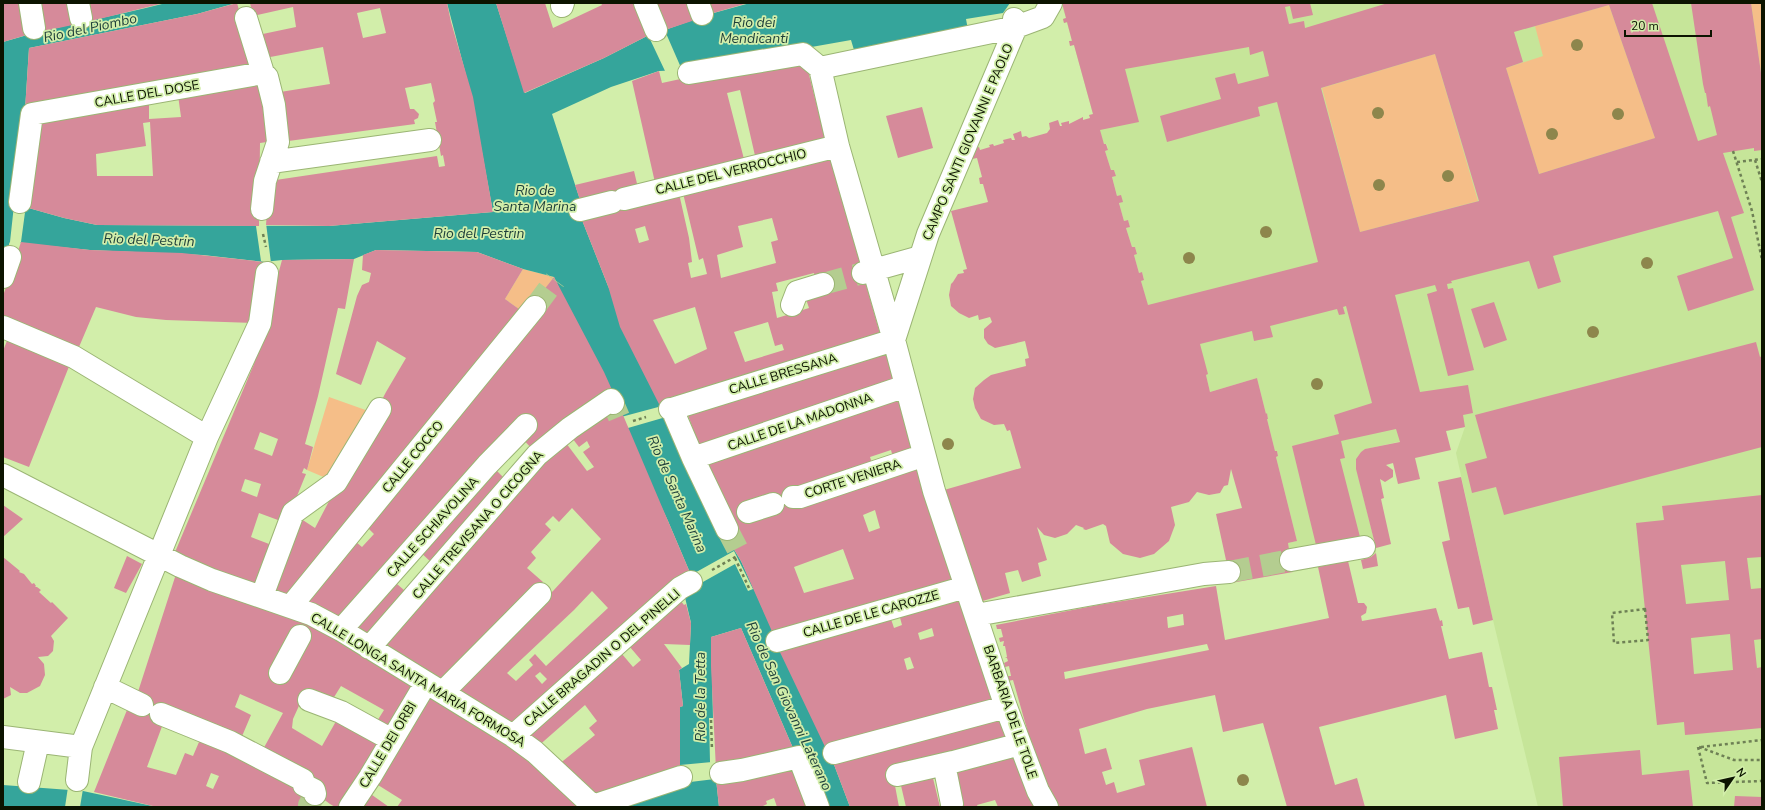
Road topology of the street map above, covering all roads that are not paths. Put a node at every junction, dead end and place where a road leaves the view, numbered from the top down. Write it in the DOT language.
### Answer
graph roads {
  1 [pos="30,3"];
  2 [pos="645,3"];
  3 [pos="1051,3"];
  4 [pos="246,18"];
  5 [pos="1015,23"];
  6 [pos="34,28"];
  7 [pos="656,30"];
  8 [pos="820,68"];
  9 [pos="263,73"];
  10 [pos="689,73"];
  11 [pos="430,140"];
  12 [pos="838,146"];
  13 [pos="268,172"];
  14 [pos="20,202"];
  15 [pos="262,209"];
  16 [pos="580,210"];
  17 [pos="920,257"];
  18 [pos="868,272"];
  19 [pos="267,273"];
  20 [pos="824,284"];
  21 [pos="792,305"];
  22 [pos="535,308"];
  23 [pos="3,327"];
  24 [pos="894,340"];
  25 [pos="906,386"];
  26 [pos="613,403"];
  27 [pos="380,409"];
  28 [pos="526,425"];
  29 [pos="207,437"];
  30 [pos="693,458"];
  31 [pos="917,458"];
  32 [pos="5,476"];
  33 [pos="748,512"];
  34 [pos="727,529"];
  35 [pos="1364,547"];
  36 [pos="408,554"];
  37 [pos="158,556"];
  38 [pos="1291,560"];
  39 [pos="1229,572"];
  40 [pos="433,575"];
  41 [pos="691,582"];
  42 [pos="966,587"];
  43 [pos="540,594"];
  44 [pos="262,596"];
  45 [pos="291,606"];
  46 [pos="976,615"];
  47 [pos="306,623"];
  48 [pos="341,630"];
  49 [pos="777,641"];
  50 [pos="369,648"];
  51 [pos="280,673"];
  52 [pos="105,687"];
  53 [pos="434,687"];
  54 [pos="309,700"];
  55 [pos="1006,707"];
  56 [pos="514,736"];
  57 [pos="3,737"];
  58 [pos="392,740"];
  59 [pos="38,742"];
  60 [pos="1020,744"];
  61 [pos="81,747"];
  62 [pos="834,753"];
  63 [pos="716,764"];
  64 [pos="944,764"];
  65 [pos="897,775"];
  66 [pos="681,777"];
  67 [pos="77,780"];
  68 [pos="29,782"];
  69 [pos="313,802"];
  70 [pos="952,804"];
  71 [pos="593,806"];
  72 [pos="350,807"];
  73 [pos="818,807"];
  74 [pos="1047,807"];
  1 -- 6 [label="street"];
  2 -- 7 [label="street"];
  3 -- 5 [label="street, CAMPO SANTI GIOVANNI E PAOLO"];
  4 -- 9 [label="street"];
  5 -- 8 [label="street, CAMPO SANTI GIOVANNI E PAOLO"];
  5 -- 17 [label="street, CAMPO SANTI GIOVANNI E PAOLO"];
  8 -- 10 [label="street"];
  8 -- 12 [label="street"];
  9 -- 13 [label="street"];
  9 -- 14 [label="street, CALLE DEL DOSE"];
  11 -- 13 [label="street"];
  12 -- 16 [label="street, CALLE DEL VERROCCHIO"];
  12 -- 18 [label="street"];
  13 -- 15 [label="street"];
  17 -- 18 [label="street, CAMPO SANTI GIOVANNI E PAOLO"];
  17 -- 24 [label="street, CAMPO SANTI GIOVANNI E PAOLO"];
  18 -- 24 [label="street"];
  19 -- 29 [label="street"];
  20 -- 21 [label="street"];
  22 -- 45 [label="street, CALLE COCCO"];
  23 -- 29 [label="street"];
  24 -- 25 [label="street"];
  24 -- 30 [label="street, CALLE BRESSANA"];
  25 -- 30 [label="street, CALLE DE LA MADONNA"];
  25 -- 31 [label="street"];
  26 -- 40 [label="street, CALLE TREVISANA O CICOGNA"];
  27 -- 44 [label="street"];
  28 -- 36 [label="street, CALLE SCHIAVOLINA"];
  29 -- 37 [label="street"];
  30 -- 34 [label="street"];
  31 -- 33 [label="street, CORTE VENIERA"];
  31 -- 42 [label="street, BARBARIA DE LE TOLE"];
  32 -- 37 [label="street, CALLE LONGA SANTA MARIA FORMOSA"];
  35 -- 38 [label="street"];
  36 -- 40 [label="street"];
  36 -- 48 [label="street, CALLE SCHIAVOLINA"];
  37 -- 44 [label="street, CALLE LONGA SANTA MARIA FORMOSA"];
  37 -- 52 [label="street"];
  39 -- 46 [label="street"];
  40 -- 50 [label="street, CALLE TREVISANA O CICOGNA"];
  41 -- 56 [label="street, CALLE BRAGADIN O DEL PINELLI"];
  42 -- 46 [label="street, BARBARIA DE LE TOLE"];
  42 -- 49 [label="street, CALLE DE LE CAROZZE"];
  43 -- 53 [label="street, CALLE DEI ORBI"];
  44 -- 45 [label="street, CALLE LONGA SANTA MARIA FORMOSA"];
  45 -- 47 [label="street, CALLE LONGA SANTA MARIA FORMOSA"];
  46 -- 55 [label="street, BARBARIA DE LE TOLE"];
  47 -- 48 [label="street, CALLE LONGA SANTA MARIA FORMOSA"];
  47 -- 51 [label="street"];
  48 -- 50 [label="street, CALLE LONGA SANTA MARIA FORMOSA"];
  50 -- 53 [label="street, CALLE LONGA SANTA MARIA FORMOSA"];
  52 -- 61 [label="street"];
  52 -- 69 [label="street"];
  53 -- 56 [label="street, CALLE LONGA SANTA MARIA FORMOSA"];
  53 -- 58 [label="street, CALLE DEI ORBI"];
  54 -- 58 [label="street"];
  55 -- 60 [label="street, BARBARIA DE LE TOLE"];
  55 -- 62 [label="street"];
  56 -- 71 [label="street, CALLE LONGA SANTA MARIA FORMOSA"];
  57 -- 59 [label="street"];
  58 -- 72 [label="street, CALLE DEI ORBI"];
  59 -- 61 [label="street"];
  59 -- 68 [label="street"];
  60 -- 64 [label="street"];
  60 -- 74 [label="street, BARBARIA DE LE TOLE"];
  61 -- 67 [label="street"];
  63 -- 73 [label="street"];
  64 -- 65 [label="street"];
  64 -- 70 [label="street"];
  66 -- 71 [label="street"];
}
